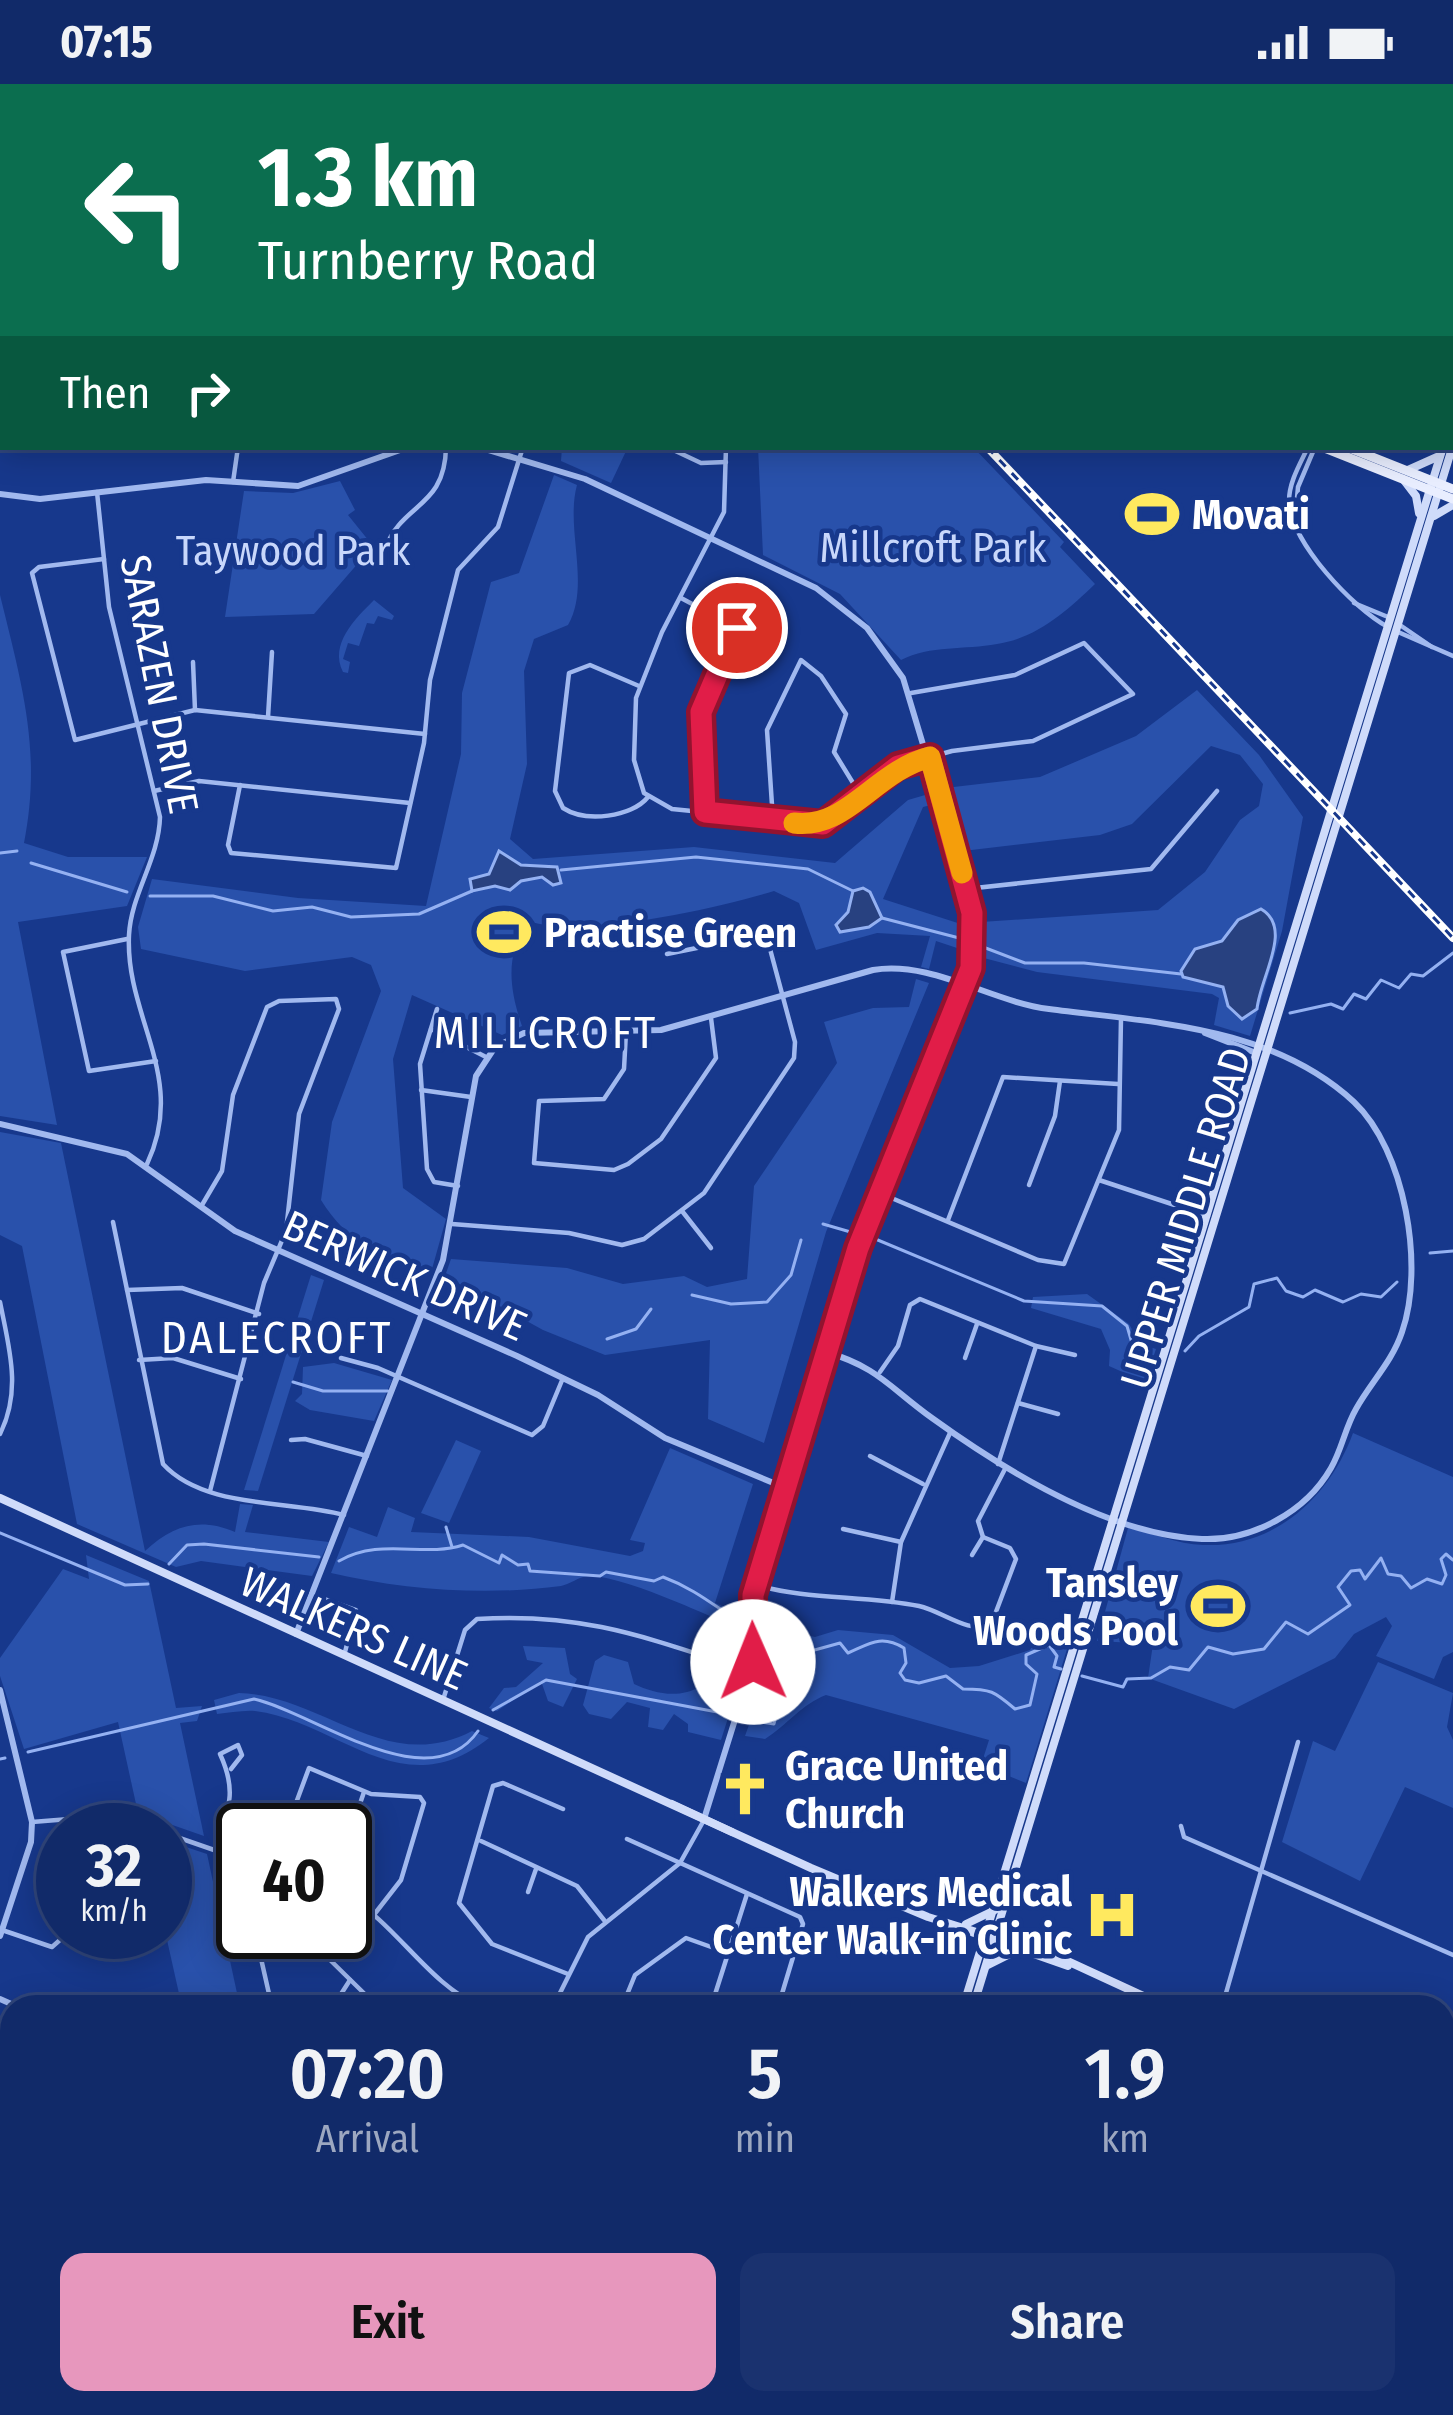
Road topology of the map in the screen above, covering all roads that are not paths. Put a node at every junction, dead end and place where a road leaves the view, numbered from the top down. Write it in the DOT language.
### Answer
graph roads {
  1 [pos="238,450"];
  2 [pos="418,450"];
  3 [pos="446,450"];
  4 [pos="492,450"];
  5 [pos="523,450"];
  6 [pos="673,450"];
  7 [pos="726,450"];
  8 [pos="1314,450"];
  9 [pos="1325,450"];
  10 [pos="1352,450"];
  11 [pos="1444,452"];
  12 [pos="521,458"];
  13 [pos="726,462"];
  14 [pos="1404,474"];
  15 [pos="1453,478"];
  16 [pos="233,482"];
  17 [pos="1435,486"];
  18 [pos="1453,489"];
  19 [pos="97,492"];
  20 [pos="0,494"];
  21 [pos="1453,502"];
  22 [pos="1424,521"];
  23 [pos="711,539"];
  24 [pos="385,549"];
  25 [pos="104,559"];
  26 [pos="681,598"];
  27 [pos="1392,624"];
  28 [pos="272,652"];
  29 [pos="1453,656"];
  30 [pos="193,662"];
  31 [pos="639,686"];
  32 [pos="911,693"];
  33 [pos="195,710"];
  34 [pos="268,718"];
  35 [pos="137,724"];
  36 [pos="424,734"];
  37 [pos="930,757"];
  38 [pos="240,785"];
  39 [pos="154,791"];
  40 [pos="1217,791"];
  41 [pos="861,796"];
  42 [pos="648,797"];
  43 [pos="410,803"];
  44 [pos="705,812"];
  45 [pos="773,820"];
  46 [pos="966,889"];
  47 [pos="128,939"];
  48 [pos="667,954"];
  49 [pos="964,988"];
  50 [pos="784,998"];
  51 [pos="436,1009"];
  52 [pos="711,1018"];
  53 [pos="1121,1018"];
  54 [pos="431,1029"];
  55 [pos="626,1032"];
  56 [pos="1262,1051"];
  57 [pos="487,1057"];
  58 [pos="156,1061"];
  59 [pos="1060,1081"];
  60 [pos="1118,1084"];
  61 [pos="421,1090"];
  62 [pos="471,1097"];
  63 [pos="0,1124"];
  64 [pos="147,1164"];
  65 [pos="1099,1180"];
  66 [pos="1028,1184"];
  67 [pos="458,1186"];
  68 [pos="882,1194"];
  69 [pos="202,1205"];
  70 [pos="682,1211"];
  71 [pos="1212,1217"];
  72 [pos="947,1220"];
  73 [pos="113,1222"];
  74 [pos="452,1224"];
  75 [pos="711,1248"];
  76 [pos="276,1252"];
  77 [pos="127,1290"];
  78 [pos="0,1302"];
  79 [pos="259,1314"];
  80 [pos="423,1316"];
  81 [pos="2,1322"];
  82 [pos="977,1323"];
  83 [pos="1036,1346"];
  84 [pos="826,1352"];
  85 [pos="1076,1355"];
  86 [pos="341,1358"];
  87 [pos="964,1358"];
  88 [pos="139,1360"];
  89 [pos="880,1372"];
  90 [pos="401,1378"];
  91 [pos="563,1378"];
  92 [pos="241,1379"];
  93 [pos="0,1392"];
  94 [pos="14,1393"];
  95 [pos="1018,1403"];
  96 [pos="1058,1414"];
  97 [pos="951,1432"];
  98 [pos="0,1434"];
  99 [pos="291,1440"];
  100 [pos="367,1456"];
  101 [pos="869,1456"];
  102 [pos="1002,1466"];
  103 [pos="923,1485"];
  104 [pos="788,1489"];
  105 [pos="210,1491"];
  106 [pos="4,1503"];
  107 [pos="344,1516"];
  108 [pos="1120,1518"];
  109 [pos="843,1528"];
  110 [pos="983,1537"];
  111 [pos="901,1542"];
  112 [pos="972,1556"];
  113 [pos="756,1585"];
  114 [pos="313,1595"];
  115 [pos="892,1602"];
  116 [pos="296,1634"];
  117 [pos="343,1656"];
  118 [pos="750,1671"];
  119 [pos="0,1690"];
  120 [pos="443,1701"];
  121 [pos="3,1713"];
  122 [pos="1298,1742"];
  123 [pos="231,1769"];
  124 [pos="364,1792"];
  125 [pos="296,1803"];
  126 [pos="360,1803"];
  127 [pos="562,1809"];
  128 [pos="704,1819"];
  129 [pos="32,1822"];
  130 [pos="36,1822"];
  131 [pos="1181,1826"];
  132 [pos="478,1839"];
  133 [pos="627,1839"];
  134 [pos="192,1842"];
  135 [pos="215,1850"];
  136 [pos="680,1863"];
  137 [pos="537,1867"];
  138 [pos="1263,1872"];
  139 [pos="528,1892"];
  140 [pos="747,1894"];
  141 [pos="999,1910"];
  142 [pos="373,1916"];
  143 [pos="604,1920"];
  144 [pos="959,1928"];
  145 [pos="1,1933"];
  146 [pos="990,1938"];
  147 [pos="36,1943"];
  148 [pos="1024,1950"];
  149 [pos="728,1953"];
  150 [pos="1453,1955"];
  151 [pos="261,1959"];
  152 [pos="328,1959"];
  153 [pos="981,1966"];
  154 [pos="568,1974"];
  155 [pos="351,1978"];
  156 [pos="269,1995"];
  157 [pos="340,1995"];
  158 [pos="367,1995"];
  159 [pos="458,1995"];
  160 [pos="558,1995"];
  161 [pos="626,1995"];
  162 [pos="715,1995"];
  163 [pos="781,1995"];
  164 [pos="968,1995"];
  165 [pos="975,1995"];
  166 [pos="1138,1995"];
  167 [pos="1226,1995"];
  1 -- 16 [label="street"];
  2 -- 16 [label="street"];
  3 -- 24 [label="street"];
  4 -- 12 [label="street"];
  5 -- 12 [label="street"];
  6 -- 13 [label="street"];
  7 -- 13 [label="street"];
  8 -- 27 [label="street"];
  9 -- 14 [label="main road"];
  10 -- 14 [label="main road"];
  11 -- 14 [label="main road"];
  11 -- 15 [label="main road"];
  11 -- 17 [label="main road, UPPER MIDDLE ROAD"];
  12 -- 23 [label="street"];
  12 -- 36 [label="street"];
  13 -- 23 [label="street"];
  14 -- 17 [label="main road"];
  14 -- 22 [label="main road"];
  16 -- 19 [label="street"];
  17 -- 18 [label="main road"];
  17 -- 21 [label="main road"];
  17 -- 22 [label="main road, UPPER MIDDLE ROAD"];
  19 -- 20 [label="street"];
  19 -- 25 [label="street, SARAZEN DRIVE"];
  21 -- 22 [label="main road"];
  22 -- 27 [label="main road, UPPER MIDDLE ROAD"];
  23 -- 26 [label="street"];
  23 -- 32 [label="street"];
  25 -- 35 [label="street, SARAZEN DRIVE"];
  25 -- 35 [label="street"];
  26 -- 31 [label="street"];
  26 -- 44 [label="street"];
  27 -- 29 [label="street"];
  27 -- 56 [label="main road, UPPER MIDDLE ROAD"];
  28 -- 34 [label="street"];
  30 -- 33 [label="street"];
  31 -- 42 [label="street"];
  31 -- 42 [label="street"];
  32 -- 37 [label="street"];
  32 -- 37 [label="street"];
  33 -- 34 [label="street"];
  33 -- 35 [label="street"];
  34 -- 36 [label="street"];
  35 -- 39 [label="street, SARAZEN DRIVE"];
  36 -- 43 [label="street"];
  37 -- 41 [label="street"];
  37 -- 46 [label="street"];
  38 -- 39 [label="street"];
  38 -- 43 [label="street"];
  38 -- 43 [label="street"];
  39 -- 47 [label="street, SARAZEN DRIVE"];
  40 -- 46 [label="street"];
  41 -- 45 [label="street"];
  41 -- 45 [label="street"];
  42 -- 44 [label="street"];
  44 -- 45 [label="street"];
  46 -- 49 [label="street"];
  47 -- 58 [label="street"];
  47 -- 58 [label="street"];
  48 -- 50 [label="street"];
  49 -- 50 [label="street"];
  49 -- 53 [label="street"];
  49 -- 68 [label="street"];
  50 -- 52 [label="street"];
  50 -- 70 [label="street"];
  51 -- 54 [label="street"];
  52 -- 55 [label="street"];
  52 -- 55 [label="street"];
  53 -- 56 [label="street"];
  53 -- 60 [label="street"];
  54 -- 57 [label="street"];
  54 -- 61 [label="street"];
  55 -- 57 [label="street"];
  56 -- 71 [label="main road, UPPER MIDDLE ROAD"];
  56 -- 108 [label="street"];
  57 -- 62 [label="street"];
  58 -- 64 [label="street"];
  59 -- 60 [label="street"];
  59 -- 66 [label="street"];
  59 -- 72 [label="street"];
  60 -- 65 [label="street"];
  61 -- 62 [label="street"];
  61 -- 67 [label="street"];
  62 -- 67 [label="street"];
  63 -- 64 [label="street, BERWICK DRIVE"];
  64 -- 69 [label="street, BERWICK DRIVE"];
  65 -- 71 [label="street"];
  65 -- 72 [label="street"];
  67 -- 74 [label="street"];
  68 -- 72 [label="street"];
  68 -- 84 [label="street"];
  69 -- 76 [label="street, BERWICK DRIVE"];
  69 -- 76 [label="street"];
  70 -- 74 [label="street"];
  70 -- 75 [label="street"];
  71 -- 108 [label="main road, UPPER MIDDLE ROAD"];
  73 -- 77 [label="street"];
  74 -- 80 [label="street"];
  76 -- 79 [label="street"];
  76 -- 80 [label="street, BERWICK DRIVE"];
  77 -- 79 [label="street"];
  77 -- 88 [label="street"];
  78 -- 81 [label="street"];
  79 -- 92 [label="street"];
  80 -- 90 [label="street"];
  80 -- 91 [label="street, BERWICK DRIVE"];
  81 -- 94 [label="street"];
  82 -- 83 [label="street"];
  82 -- 87 [label="street"];
  82 -- 89 [label="street"];
  83 -- 85 [label="street"];
  83 -- 95 [label="street"];
  84 -- 89 [label="street"];
  84 -- 104 [label="street"];
  86 -- 90 [label="street"];
  88 -- 92 [label="street"];
  88 -- 105 [label="street"];
  89 -- 97 [label="street"];
  90 -- 91 [label="street"];
  90 -- 100 [label="street"];
  91 -- 104 [label="street, BERWICK DRIVE"];
  92 -- 105 [label="street"];
  93 -- 94 [label="street"];
  94 -- 98 [label="street"];
  95 -- 96 [label="street"];
  95 -- 102 [label="street"];
  97 -- 102 [label="street"];
  97 -- 103 [label="street"];
  99 -- 100 [label="street"];
  100 -- 107 [label="street"];
  101 -- 103 [label="street"];
  102 -- 108 [label="street"];
  102 -- 110 [label="street"];
  103 -- 111 [label="street"];
  104 -- 113 [label="street"];
  105 -- 107 [label="street"];
  106 -- 116 [label="main road, WALKERS LINE"];
  107 -- 114 [label="street"];
  108 -- 141 [label="main road, UPPER MIDDLE ROAD"];
  109 -- 111 [label="street"];
  110 -- 112 [label="street"];
  110 -- 115 [label="street"];
  111 -- 115 [label="street"];
  113 -- 115 [label="street"];
  113 -- 118 [label="street"];
  114 -- 116 [label="street"];
  114 -- 117 [label="street"];
  116 -- 117 [label="main road, WALKERS LINE"];
  117 -- 120 [label="main road, WALKERS LINE"];
  118 -- 120 [label="street"];
  118 -- 128 [label="street"];
  119 -- 121 [label="street"];
  120 -- 128 [label="main road, WALKERS LINE"];
  121 -- 129 [label="street"];
  122 -- 138 [label="street"];
  123 -- 135 [label="street"];
  124 -- 125 [label="street"];
  124 -- 126 [label="street"];
  124 -- 142 [label="street"];
  127 -- 132 [label="street"];
  128 -- 136 [label="street"];
  128 -- 144 [label="main road, WALKERS LINE"];
  129 -- 130 [label="street"];
  129 -- 145 [label="street"];
  131 -- 138 [label="street"];
  132 -- 137 [label="street"];
  132 -- 154 [label="street"];
  133 -- 136 [label="street"];
  134 -- 135 [label="street"];
  136 -- 140 [label="street"];
  136 -- 143 [label="street"];
  137 -- 139 [label="street"];
  137 -- 143 [label="street"];
  138 -- 150 [label="street"];
  138 -- 167 [label="street"];
  140 -- 149 [label="street"];
  140 -- 163 [label="street"];
  141 -- 144 [label="main road"];
  141 -- 146 [label="main road, UPPER MIDDLE ROAD"];
  141 -- 148 [label="main road"];
  142 -- 159 [label="street"];
  143 -- 154 [label="street"];
  144 -- 146 [label="main road, WALKERS LINE"];
  144 -- 153 [label="main road"];
  145 -- 147 [label="street"];
  146 -- 148 [label="main road, WALKERS LINE"];
  146 -- 153 [label="main road, UPPER MIDDLE ROAD"];
  148 -- 153 [label="main road"];
  148 -- 166 [label="main road, WALKERS LINE"];
  149 -- 161 [label="street"];
  149 -- 162 [label="street"];
  151 -- 156 [label="street"];
  152 -- 155 [label="street"];
  153 -- 164 [label="main road, UPPER MIDDLE ROAD"];
  153 -- 165 [label="main road, UPPER MIDDLE ROAD"];
  154 -- 160 [label="street"];
  155 -- 157 [label="street"];
  155 -- 158 [label="street"];
}
